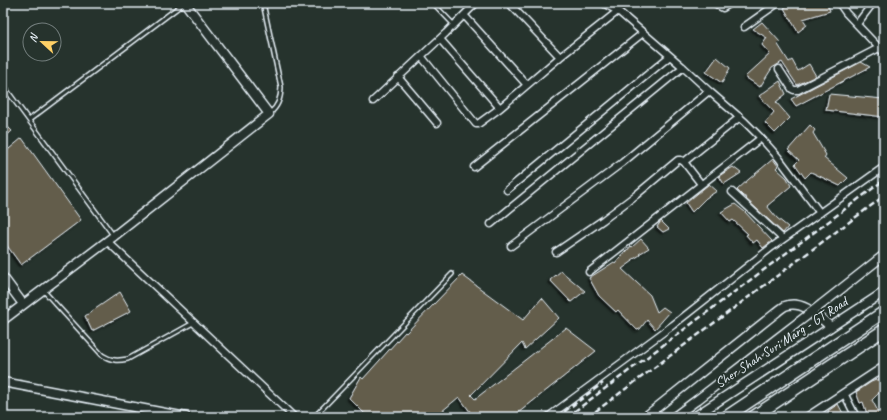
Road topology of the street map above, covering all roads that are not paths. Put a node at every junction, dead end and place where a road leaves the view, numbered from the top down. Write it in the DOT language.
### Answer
graph roads {
  1 [pos="185,3"];
  2 [pos="263,3"];
  3 [pos="433,3"];
  4 [pos="476,3"];
  5 [pos="509,3"];
  6 [pos="603,3"];
  7 [pos="715,3"];
  8 [pos="731,3"];
  9 [pos="778,3"];
  10 [pos="839,3"];
  11 [pos="873,3"];
  12 [pos="613,5"];
  13 [pos="618,11"];
  14 [pos="464,15"];
  15 [pos="857,24"];
  16 [pos="454,25"];
  17 [pos="744,27"];
  18 [pos="643,33"];
  19 [pos="440,38"];
  20 [pos="879,48"];
  21 [pos="884,53"];
  22 [pos="421,56"];
  23 [pos="670,56"];
  24 [pos="560,57"];
  25 [pos="682,67"];
  26 [pos="779,69"];
  27 [pos="398,77"];
  28 [pos="3,85"];
  29 [pos="527,85"];
  30 [pos="709,91"];
  31 [pos="373,101"];
  32 [pos="500,108"];
  33 [pos="269,114"];
  34 [pos="740,117"];
  35 [pos="29,120"];
  36 [pos="437,123"];
  37 [pos="761,138"];
  38 [pos="684,162"];
  39 [pos="884,166"];
  40 [pos="474,167"];
  41 [pos="701,184"];
  42 [pos="507,190"];
  43 [pos="732,192"];
  44 [pos="820,213"];
  45 [pos="491,224"];
  46 [pos="114,236"];
  47 [pos="783,239"];
  48 [pos="107,242"];
  49 [pos="511,246"];
  50 [pos="556,252"];
  51 [pos="884,255"];
  52 [pos="589,272"];
  53 [pos="452,274"];
  54 [pos="3,277"];
  55 [pos="43,289"];
  56 [pos="884,292"];
  57 [pos="22,304"];
  58 [pos="884,312"];
  59 [pos="3,320"];
  60 [pos="193,323"];
  61 [pos="831,327"];
  62 [pos="884,330"];
  63 [pos="884,367"];
  64 [pos="3,382"];
  65 [pos="844,393"];
  66 [pos="150,414"];
  67 [pos="186,417"];
  68 [pos="225,417"];
  69 [pos="228,417"];
  70 [pos="294,417"];
  71 [pos="314,417"];
  72 [pos="548,417"];
  73 [pos="645,417"];
  74 [pos="674,417"];
  75 [pos="694,417"];
  76 [pos="726,417"];
  77 [pos="753,417"];
  78 [pos="808,417"];
  79 [pos="856,417"];
  1 -- 33 [label="street"];
  1 -- 35 [label="lane"];
  2 -- 33 [label="lane"];
  3 -- 16 [label="lane"];
  4 -- 14 [label="street"];
  5 -- 24 [label="street"];
  6 -- 12 [label="street"];
  7 -- 8 [label="street"];
  9 -- 17 [label="street"];
  10 -- 15 [label="street"];
  11 -- 15 [label="street"];
  12 -- 13 [label="street"];
  13 -- 18 [label="street"];
  13 -- 24 [label="street"];
  14 -- 16 [label="street"];
  14 -- 29 [label="street"];
  15 -- 20 [label="street"];
  16 -- 19 [label="street"];
  18 -- 23 [label="street"];
  18 -- 40 [label="street"];
  19 -- 22 [label="street"];
  19 -- 32 [label="street"];
  20 -- 21 [label="street"];
  20 -- 26 [label="street"];
  22 -- 27 [label="street"];
  22 -- 32 [label="street"];
  23 -- 25 [label="street"];
  23 -- 42 [label="street"];
  24 -- 29 [label="street"];
  25 -- 30 [label="street"];
  25 -- 45 [label="street"];
  27 -- 31 [label="street"];
  27 -- 36 [label="street"];
  28 -- 35 [label="lane"];
  29 -- 32 [label="street"];
  30 -- 34 [label="street"];
  30 -- 49 [label="street"];
  33 -- 46 [label="street"];
  34 -- 37 [label="street"];
  34 -- 38 [label="street"];
  35 -- 46 [label="lane"];
  37 -- 41 [label="street"];
  37 -- 44 [label="street"];
  38 -- 41 [label="street"];
  38 -- 50 [label="street"];
  39 -- 44 [label="street"];
  41 -- 52 [label="street"];
  43 -- 47 [label="street"];
  44 -- 47 [label="street"];
  46 -- 48 [label="street"];
  47 -- 72 [label="street"];
  48 -- 55 [label="street"];
  48 -- 60 [label="street"];
  51 -- 74 [label="street, bridge"];
  53 -- 71 [label="lane"];
  54 -- 57 [label="street"];
  55 -- 57 [label="street"];
  55 -- 60 [label="lane"];
  56 -- 61 [label="street, Sher Shah Suri Marg - GT Road"];
  57 -- 59 [label="street"];
  58 -- 76 [label="highway"];
  60 -- 70 [label="street"];
  61 -- 73 [label="street"];
  61 -- 75 [label="street, Sher Shah Suri Marg - GT Road"];
  62 -- 77 [label="highway"];
  63 -- 65 [label="street"];
  64 -- 66 [label="street"];
  65 -- 78 [label="street"];
  65 -- 79 [label="street"];
  66 -- 67 [label="street"];
  68 -- 69 [label="street"];
}
